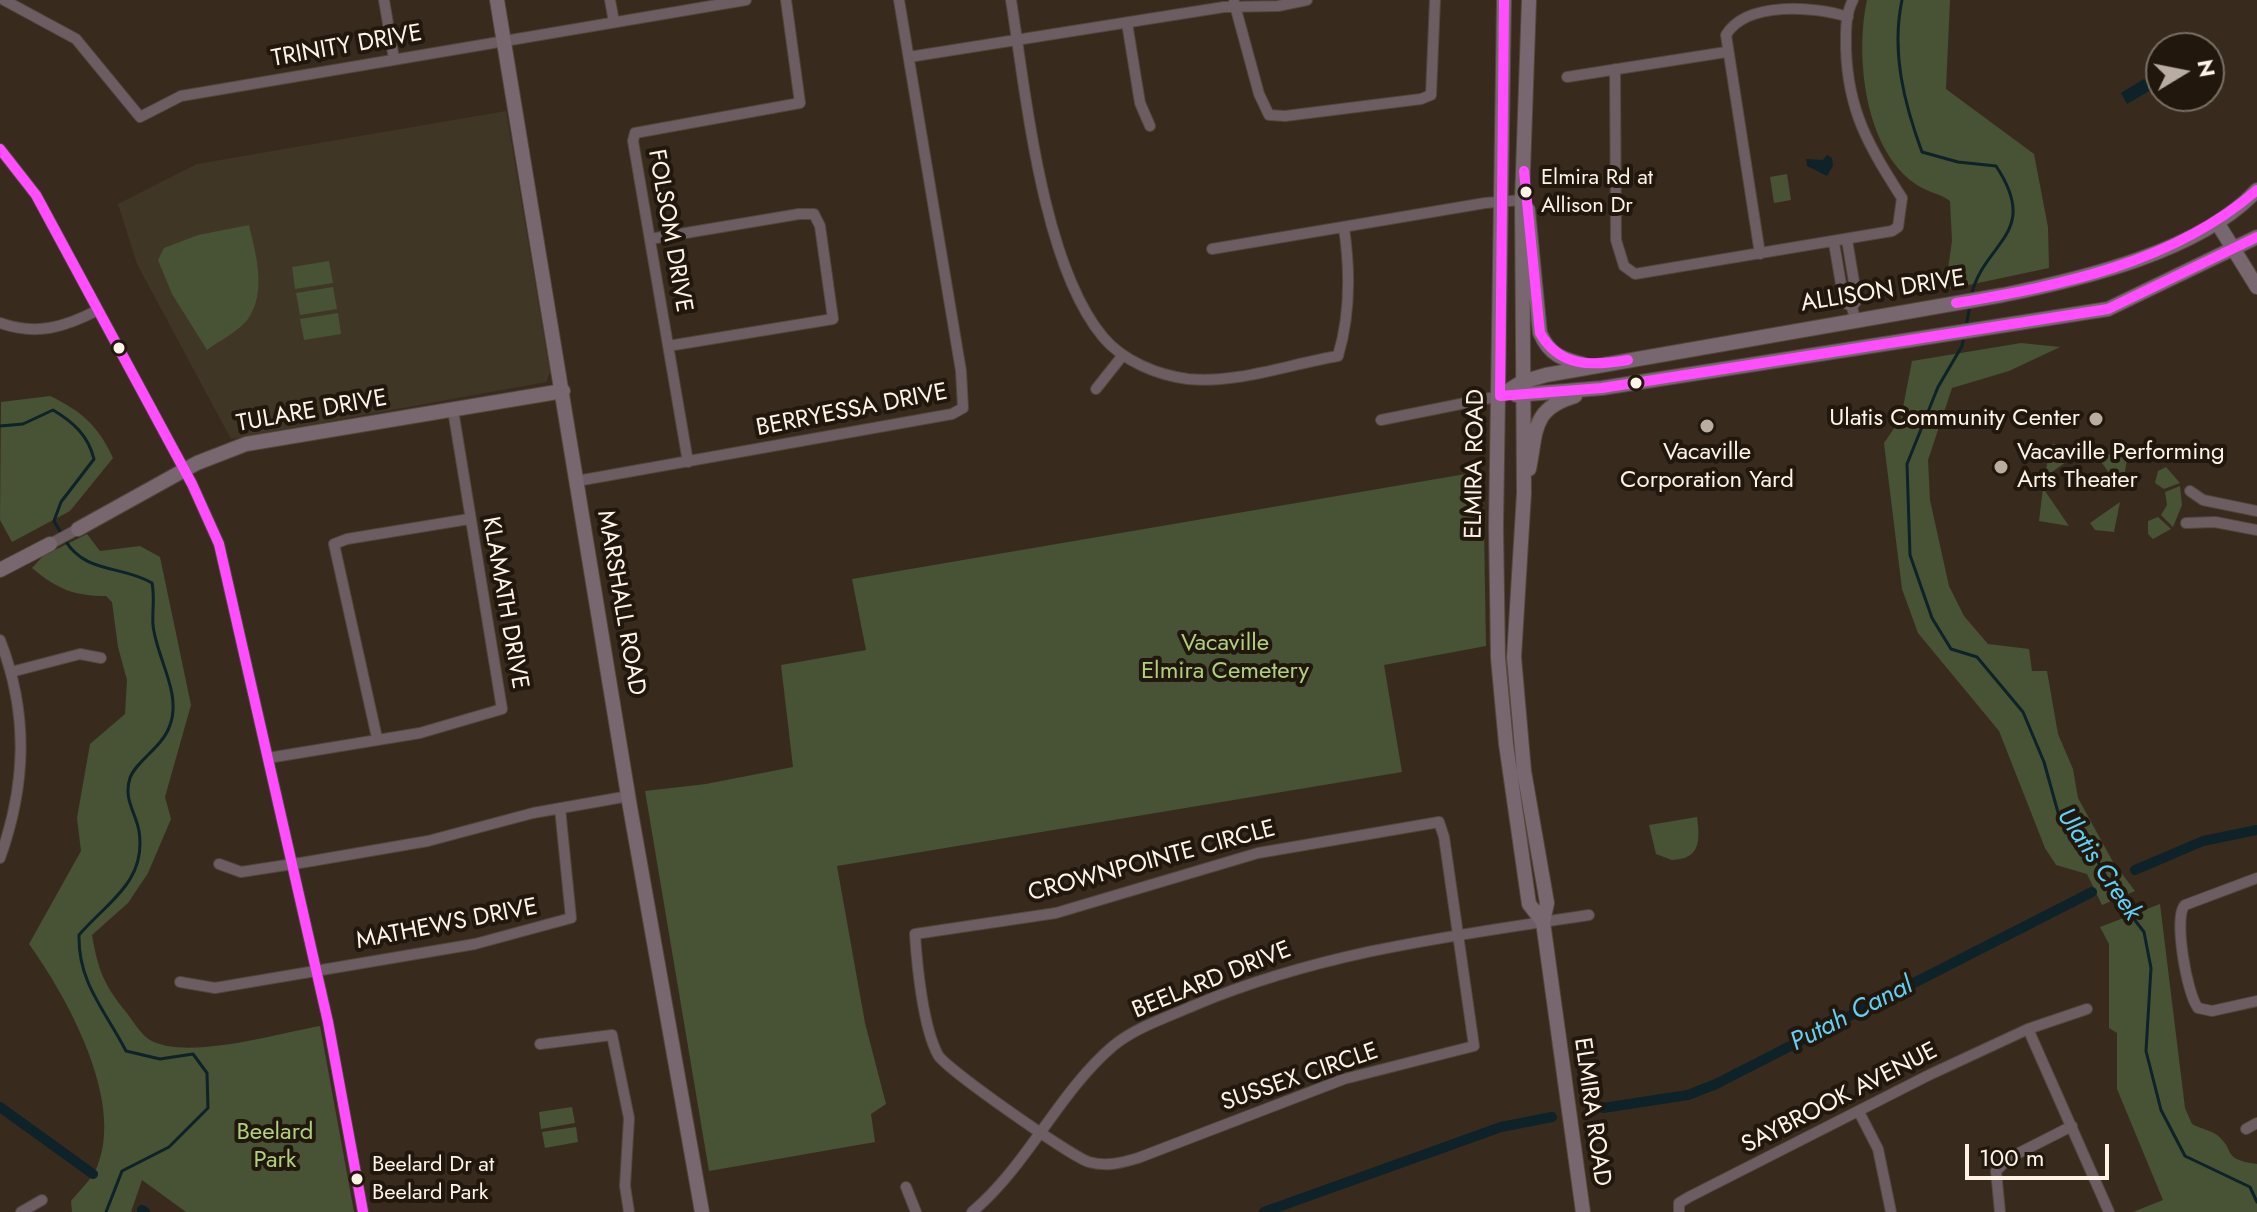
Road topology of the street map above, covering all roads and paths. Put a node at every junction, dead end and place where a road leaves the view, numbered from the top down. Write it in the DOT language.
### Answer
graph roads {
  1 [pos="4,0"];
  2 [pos="384,0"];
  3 [pos="497,0"];
  4 [pos="610,0"];
  5 [pos="746,0"];
  6 [pos="786,0"];
  7 [pos="899,0"];
  8 [pos="1011,0"];
  9 [pos="1307,0"];
  10 [pos="1435,0"];
  11 [pos="1504,0"];
  12 [pos="1529,0"];
  13 [pos="1853,0"];
  14 [pos="1234,3"];
  15 [pos="1848,17"];
  16 [pos="614,22"];
  17 [pos="1127,23"];
  18 [pos="504,40"];
  19 [pos="1018,40"];
  20 [pos="1726,52"];
  21 [pos="909,57"];
  22 [pos="394,59"];
  23 [pos="1615,69"];
  24 [pos="1567,77"];
  25 [pos="1150,126"];
  26 [pos="0,149"];
  27 [pos="2257,190"];
  28 [pos="1523,194"];
  29 [pos="1503,201"];
  30 [pos="2218,224"];
  31 [pos="1344,228"];
  32 [pos="2257,237"];
  33 [pos="650,239"];
  34 [pos="1847,240"];
  35 [pos="1834,243"];
  36 [pos="1212,249"];
  37 [pos="2233,250"];
  38 [pos="1760,254"];
  39 [pos="2257,287"];
  40 [pos="98,310"];
  41 [pos="1854,313"];
  42 [pos="0,323"];
  43 [pos="668,346"];
  44 [pos="1123,355"];
  45 [pos="1590,367"];
  46 [pos="1602,388"];
  47 [pos="1096,389"];
  48 [pos="1522,389"];
  49 [pos="563,391"];
  50 [pos="1500,396"];
  51 [pos="453,410"];
  52 [pos="1381,420"];
  53 [pos="688,462"];
  54 [pos="184,470"];
  55 [pos="577,481"];
  56 [pos="2190,491"];
  57 [pos="1524,493"];
  58 [pos="2257,511"];
  59 [pos="469,519"];
  60 [pos="2186,523"];
  61 [pos="78,529"];
  62 [pos="2257,530"];
  63 [pos="50,544"];
  64 [pos="0,570"];
  65 [pos="0,640"];
  66 [pos="101,658"];
  67 [pos="11,672"];
  68 [pos="377,738"];
  69 [pos="268,758"];
  70 [pos="629,796"];
  71 [pos="560,808"];
  72 [pos="0,858"];
  73 [pos="219,864"];
  74 [pos="292,864"];
  75 [pos="2257,878"];
  76 [pos="1589,915"];
  77 [pos="1543,922"];
  78 [pos="1459,936"];
  79 [pos="316,971"];
  80 [pos="180,982"];
  81 [pos="2257,1001"];
  82 [pos="2087,1009"];
  83 [pos="2028,1029"];
  84 [pos="540,1044"];
  85 [pos="1859,1112"];
  86 [pos="2257,1123"];
  87 [pos="2072,1126"];
  88 [pos="2246,1129"];
  89 [pos="1041,1131"];
  90 [pos="906,1187"];
  91 [pos="42,1200"];
  92 [pos="21,1212"];
  93 [pos="363,1212"];
  94 [pos="629,1212"];
  95 [pos="702,1212"];
  96 [pos="916,1212"];
  97 [pos="972,1212"];
  98 [pos="1583,1212"];
  99 [pos="1679,1212"];
  100 [pos="1891,1212"];
  101 [pos="2000,1212"];
  102 [pos="2109,1212"];
  1 -- 22 [label="street, TRINITY DRIVE"];
  2 -- 22 [label="street"];
  3 -- 18 [label="main road, MARSHALL ROAD"];
  4 -- 16 [label="street"];
  5 -- 16 [label="street, TRINITY DRIVE"];
  6 -- 33 [label="street, FOLSOM DRIVE"];
  7 -- 21 [label="street, BERRYESSA DRIVE"];
  8 -- 19 [label="street"];
  9 -- 14 [label="street"];
  10 -- 14 [label="street"];
  11 -- 29 [label="main road, ELMIRA ROAD"];
  12 -- 28 [label="main road, ELMIRA ROAD"];
  13 -- 15 [label="street"];
  14 -- 17 [label="street"];
  15 -- 20 [label="street"];
  15 -- 34 [label="street"];
  16 -- 18 [label="street, TRINITY DRIVE"];
  17 -- 19 [label="street"];
  17 -- 25 [label="street"];
  18 -- 22 [label="street, TRINITY DRIVE"];
  18 -- 49 [label="main road, MARSHALL ROAD"];
  19 -- 21 [label="street"];
  19 -- 44 [label="street"];
  20 -- 23 [label="street"];
  20 -- 38 [label="street"];
  21 -- 53 [label="street, BERRYESSA DRIVE"];
  23 -- 24 [label="street"];
  23 -- 38 [label="street"];
  26 -- 40 [label="street"];
  27 -- 30 [label="main road, ALLISON DRIVE"];
  28 -- 29 [label="street"];
  28 -- 45 [label="main road"];
  28 -- 48 [label="main road, ELMIRA ROAD"];
  29 -- 31 [label="street"];
  29 -- 50 [label="main road, ELMIRA ROAD"];
  30 -- 37 [label="main road"];
  30 -- 41 [label="main road, ALLISON DRIVE"];
  31 -- 36 [label="street"];
  31 -- 44 [label="street"];
  32 -- 37 [label="main road, ALLISON DRIVE"];
  33 -- 43 [label="street, FOLSOM DRIVE"];
  33 -- 43 [label="street"];
  34 -- 35 [label="street"];
  34 -- 41 [label="street"];
  35 -- 38 [label="street"];
  35 -- 41 [label="street"];
  37 -- 39 [label="main road"];
  37 -- 46 [label="main road, ALLISON DRIVE"];
  40 -- 42 [label="street"];
  40 -- 54 [label="street"];
  41 -- 45 [label="main road, ALLISON DRIVE"];
  43 -- 53 [label="street, FOLSOM DRIVE"];
  44 -- 47 [label="street"];
  45 -- 48 [label="main road, ALLISON DRIVE"];
  46 -- 48 [label="main road, ALLISON DRIVE"];
  46 -- 57 [label="main road"];
  48 -- 50 [label="main road, ALLISON DRIVE"];
  48 -- 57 [label="main road, ELMIRA ROAD"];
  49 -- 51 [label="main road, TULARE DRIVE"];
  49 -- 55 [label="main road, MARSHALL ROAD"];
  50 -- 52 [label="street, ALLISON DRIVE"];
  50 -- 77 [label="main road, ELMIRA ROAD"];
  51 -- 54 [label="main road, TULARE DRIVE"];
  51 -- 59 [label="street, KLAMATH DRIVE"];
  53 -- 55 [label="street, BERRYESSA DRIVE"];
  54 -- 61 [label="main road, TULARE DRIVE"];
  54 -- 69 [label="street"];
  55 -- 70 [label="main road, MARSHALL ROAD"];
  56 -- 58 [label="street"];
  57 -- 77 [label="main road, ELMIRA ROAD"];
  59 -- 68 [label="street, KLAMATH DRIVE"];
  59 -- 68 [label="street"];
  60 -- 62 [label="street"];
  61 -- 63 [label="street, TULARE DRIVE"];
  63 -- 64 [label="main road, TULARE DRIVE"];
  65 -- 67 [label="street"];
  66 -- 67 [label="street"];
  67 -- 72 [label="street"];
  68 -- 69 [label="street, KLAMATH DRIVE"];
  69 -- 74 [label="street"];
  70 -- 71 [label="street"];
  70 -- 95 [label="main road, MARSHALL ROAD"];
  71 -- 74 [label="street"];
  71 -- 79 [label="street, MATHEWS DRIVE"];
  73 -- 74 [label="street"];
  74 -- 79 [label="street"];
  75 -- 81 [label="street"];
  76 -- 77 [label="street, BEELARD DRIVE"];
  77 -- 78 [label="street, BEELARD DRIVE"];
  77 -- 98 [label="main road, ELMIRA ROAD"];
  78 -- 89 [label="street, BEELARD DRIVE"];
  78 -- 89 [label="street, SUSSEX CIRCLE"];
  78 -- 89 [label="street, CROWNPOINTE CIRCLE"];
  79 -- 80 [label="street"];
  79 -- 93 [label="street"];
  82 -- 83 [label="street, SAYBROOK AVENUE"];
  83 -- 85 [label="street, SAYBROOK AVENUE"];
  83 -- 87 [label="street"];
  84 -- 94 [label="street"];
  85 -- 99 [label="street, SAYBROOK AVENUE"];
  85 -- 100 [label="street"];
  86 -- 88 [label="street"];
  87 -- 101 [label="street"];
  87 -- 102 [label="street"];
  89 -- 97 [label="street, BEELARD DRIVE"];
  90 -- 96 [label="street"];
  91 -- 92 [label="street"];
}
